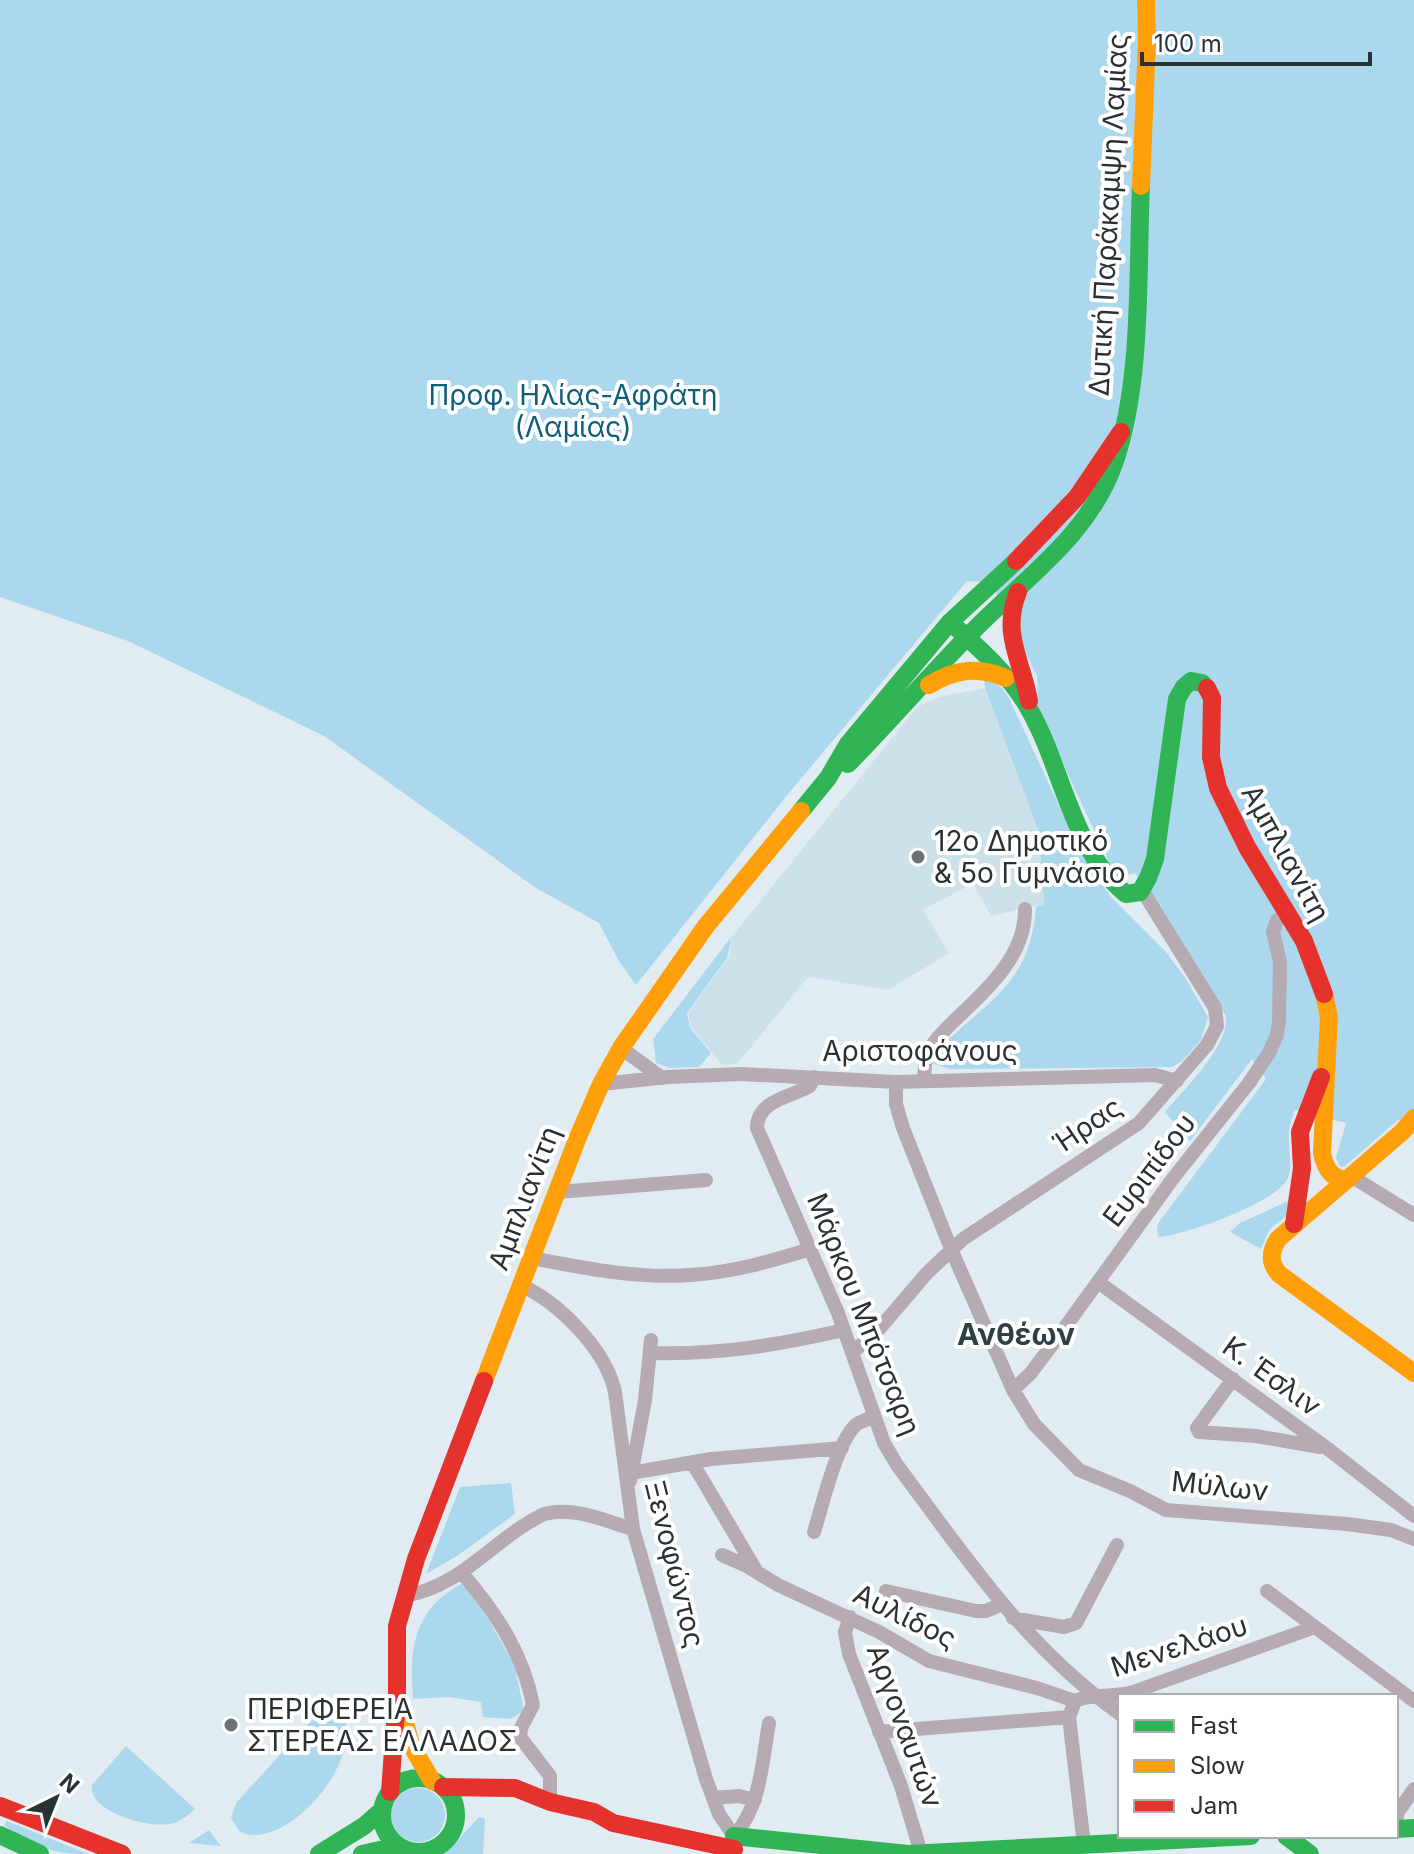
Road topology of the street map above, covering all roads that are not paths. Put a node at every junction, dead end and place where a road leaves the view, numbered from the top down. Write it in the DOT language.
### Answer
graph roads {
  1 [pos="1146,0"];
  2 [pos="1121,432"];
  3 [pos="1023,583"];
  4 [pos="956,615"];
  5 [pos="973,631"];
  6 [pos="1020,664"];
  7 [pos="1010,681"];
  8 [pos="913,698"];
  9 [pos="1030,710"];
  10 [pos="828,778"];
  11 [pos="1142,890"];
  12 [pos="1025,909"];
  13 [pos="1288,916"];
  14 [pos="1310,955"];
  15 [pos="1280,962"];
  16 [pos="621,1048"];
  17 [pos="1328,1061"];
  18 [pos="814,1077"];
  19 [pos="662,1078"];
  20 [pos="924,1080"];
  21 [pos="1177,1081"];
  22 [pos="896,1082"];
  23 [pos="601,1084"];
  24 [pos="1410,1130"];
  25 [pos="1302,1168"];
  26 [pos="706,1180"];
  27 [pos="1344,1182"];
  28 [pos="558,1192"];
  29 [pos="1414,1215"];
  30 [pos="1294,1224"];
  31 [pos="811,1249"];
  32 [pos="951,1249"];
  33 [pos="531,1258"];
  34 [pos="1098,1282"];
  35 [pos="520,1285"];
  36 [pos="844,1330"];
  37 [pos="852,1353"];
  38 [pos="1414,1373"];
  39 [pos="1233,1379"];
  40 [pos="1013,1390"];
  41 [pos="874,1416"];
  42 [pos="842,1448"];
  43 [pos="1328,1449"];
  44 [pos="692,1462"];
  45 [pos="631,1473"];
  46 [pos="628,1496"];
  47 [pos="1414,1516"];
  48 [pos="633,1529"];
  49 [pos="814,1532"];
  50 [pos="1414,1539"];
  51 [pos="1117,1545"];
  52 [pos="722,1555"];
  53 [pos="462,1573"];
  54 [pos="757,1573"];
  55 [pos="886,1591"];
  56 [pos="1267,1591"];
  57 [pos="404,1596"];
  58 [pos="1002,1604"];
  59 [pos="850,1617"];
  60 [pos="1013,1618"];
  61 [pos="1315,1627"];
  62 [pos="1126,1694"];
  63 [pos="397,1696"];
  64 [pos="1118,1696"];
  65 [pos="1096,1697"];
  66 [pos="1075,1701"];
  67 [pos="1414,1701"];
  68 [pos="1118,1713"];
  69 [pos="1069,1717"];
  70 [pos="769,1723"];
  71 [pos="879,1732"];
  72 [pos="438,1784"];
  73 [pos="1414,1789"];
  74 [pos="390,1792"];
  75 [pos="713,1798"];
  76 [pos="755,1800"];
  77 [pos="550,1802"];
  78 [pos="0,1806"];
  79 [pos="382,1810"];
  80 [pos="1398,1812"];
  81 [pos="455,1824"];
  82 [pos="0,1835"];
  83 [pos="1195,1838"];
  84 [pos="1289,1838"];
  85 [pos="1084,1845"];
  86 [pos="734,1846"];
  87 [pos="409,1851"];
  88 [pos="921,1853"];
  89 [pos="40,1854"];
  90 [pos="122,1854"];
  91 [pos="319,1854"];
  92 [pos="362,1854"];
  93 [pos="767,1854"];
  94 [pos="908,1854"];
  95 [pos="1310,1854"];
  1 -- 2 [label="main road, Δυτική Παράκαμψη Λαμίας"];
  2 -- 3 [label="main road, Δυτική Παράκαμψη Λαμίας"];
  2 -- 4 [label="main road, Δυτική Παράκαμψη Λαμίας"];
  3 -- 5 [label="main road, Δυτική Παράκαμψη Λαμίας"];
  3 -- 6 [label="main road"];
  4 -- 5 [label="main road"];
  4 -- 10 [label="main road, Αμπλιανίτη"];
  5 -- 6 [label="main road"];
  5 -- 7 [label="main road"];
  5 -- 8 [label="main road, Δυτική Παράκαμψη Λαμίας"];
  6 -- 9 [label="main road"];
  7 -- 8 [label="main road"];
  7 -- 9 [label="main road"];
  8 -- 10 [label="main road, Αμπλιανίτη"];
  9 -- 11 [label="main road"];
  10 -- 16 [label="main road, Αμπλιανίτη"];
  11 -- 13 [label="main road, Αμπλιανίτη"];
  11 -- 21 [label="street, Ήρας"];
  12 -- 20 [label="street"];
  13 -- 14 [label="main road, Αμπλιανίτη"];
  13 -- 15 [label="street, Ευριπίδου"];
  14 -- 15 [label="street"];
  14 -- 17 [label="main road, Αμπλιανίτη"];
  15 -- 34 [label="street, Ευριπίδου"];
  16 -- 19 [label="street"];
  16 -- 23 [label="main road, Αμπλιανίτη"];
  17 -- 25 [label="main road, Αμπλιανίτη"];
  17 -- 27 [label="main road"];
  18 -- 19 [label="street, Αριστοφάνους"];
  18 -- 22 [label="street, Αριστοφάνους"];
  18 -- 31 [label="street, Μάρκου Μπότσαρη"];
  19 -- 23 [label="street, Αριστοφάνους"];
  20 -- 21 [label="street, Αριστοφάνους"];
  20 -- 22 [label="street, Αριστοφάνους"];
  21 -- 32 [label="street, Ήρας"];
  22 -- 32 [label="street, Μύλων"];
  23 -- 28 [label="main road, Αμπλιανίτη"];
  24 -- 27 [label="main road"];
  25 -- 27 [label="main road"];
  25 -- 30 [label="main road, Αμπλιανίτη"];
  26 -- 28 [label="street"];
  27 -- 29 [label="street"];
  27 -- 30 [label="main road"];
  28 -- 33 [label="main road, Αμπλιανίτη"];
  30 -- 38 [label="main road"];
  31 -- 33 [label="street"];
  31 -- 36 [label="street, Μάρκου Μπότσαρη"];
  32 -- 37 [label="street, Ήρας"];
  32 -- 40 [label="street, Μύλων"];
  33 -- 35 [label="main road, Αμπλιανίτη"];
  34 -- 39 [label="street, K. Έσλιν"];
  34 -- 40 [label="street, Ευριπίδου"];
  35 -- 46 [label="street, Ξενοφώντος"];
  35 -- 57 [label="main road, Αμπλιανίτη"];
  36 -- 37 [label="street, Μάρκου Μπότσαρη"];
  36 -- 45 [label="street"];
  37 -- 41 [label="street, Μάρκου Μπότσαρη"];
  39 -- 43 [label="street, K. Έσλιν"];
  39 -- 43 [label="street"];
  40 -- 50 [label="street, Μύλων"];
  41 -- 42 [label="street"];
  41 -- 58 [label="street, Μάρκου Μπότσαρη"];
  42 -- 44 [label="street"];
  42 -- 49 [label="street"];
  43 -- 47 [label="street, K. Έσλιν"];
  44 -- 45 [label="street"];
  44 -- 54 [label="street"];
  45 -- 46 [label="street"];
  46 -- 48 [label="street, Ξενοφώντος"];
  48 -- 53 [label="street"];
  48 -- 75 [label="street, Ξενοφώντος"];
  51 -- 60 [label="street"];
  52 -- 54 [label="street, Αυλίδος"];
  53 -- 57 [label="street"];
  53 -- 77 [label="street"];
  54 -- 59 [label="street, Αυλίδος"];
  55 -- 58 [label="street"];
  56 -- 61 [label="street"];
  57 -- 63 [label="main road, Αμπλιανίτη"];
  58 -- 60 [label="street, Μάρκου Μπότσαρη"];
  59 -- 66 [label="street, Αυλίδος"];
  59 -- 71 [label="street, Αργοναυτών"];
  60 -- 65 [label="street, Μάρκου Μπότσαρη"];
  61 -- 62 [label="street, Μενελάου"];
  61 -- 67 [label="street"];
  63 -- 72 [label="main road, Αμπλιανίτη"];
  63 -- 74 [label="main road, Αμπλιανίτη"];
  64 -- 65 [label="street, Μενελάου"];
  65 -- 66 [label="street, Μενελάου"];
  65 -- 68 [label="street, Μάρκου Μπότσαρη"];
  66 -- 69 [label="street"];
  69 -- 71 [label="street"];
  69 -- 85 [label="street"];
  70 -- 76 [label="street"];
  71 -- 88 [label="street, Αργοναυτών"];
  72 -- 74 [label="main road"];
  72 -- 77 [label="main road"];
  72 -- 81 [label="main road"];
  73 -- 80 [label="street"];
  74 -- 79 [label="main road"];
  75 -- 76 [label="street"];
  75 -- 86 [label="street, Ξενοφώντος"];
  76 -- 86 [label="street"];
  77 -- 81 [label="main road"];
  77 -- 86 [label="main road"];
  78 -- 90 [label="main road"];
  79 -- 87 [label="main road"];
  79 -- 91 [label="main road"];
  81 -- 87 [label="main road"];
  82 -- 89 [label="main road"];
  83 -- 85 [label="main road"];
  84 -- 95 [label="main road"];
  85 -- 88 [label="main road"];
  86 -- 93 [label="main road"];
  86 -- 94 [label="main road"];
  87 -- 92 [label="main road"];
  88 -- 94 [label="main road"];
}
